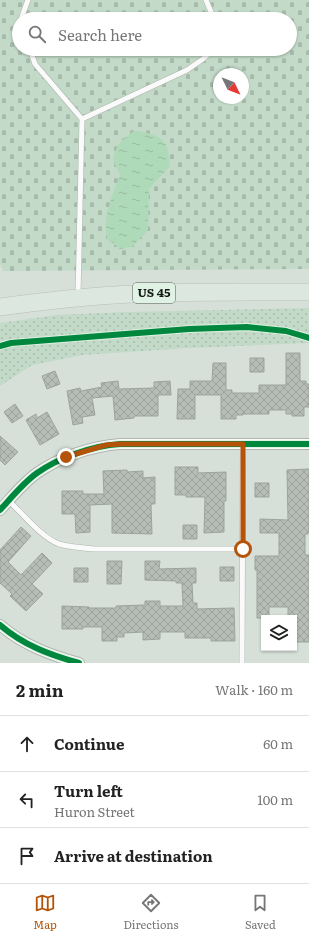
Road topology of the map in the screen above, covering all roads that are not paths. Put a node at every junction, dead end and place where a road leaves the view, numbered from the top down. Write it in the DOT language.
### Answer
graph roads {
  1 [pos="28,0"];
  2 [pos="206,0"];
  3 [pos="24,12"];
  4 [pos="211,12"];
  5 [pos="32,56"];
  6 [pos="206,56"];
  7 [pos="82,119"];
  8 [pos="309,292"];
  9 [pos="78,299"];
  10 [pos="0,307"];
  11 [pos="243,444"];
  12 [pos="309,444"];
  13 [pos="9,500"];
  14 [pos="0,510"];
  15 [pos="243,549"];
  16 [pos="0,625"];
  17 [pos="54,659"];
  18 [pos="79,663"];
  19 [pos="242,663"];
  1 -- 3 [label="lane"];
  2 -- 4 [label="lane"];
  5 -- 7 [label="lane"];
  6 -- 7 [label="lane"];
  7 -- 9 [label="lane"];
  8 -- 9 [label="main road, US 45"];
  9 -- 10 [label="main road, US 45"];
  11 -- 12 [label="street"];
  11 -- 13 [label="street"];
  11 -- 15 [label="lane"];
  13 -- 14 [label="street"];
  13 -- 15 [label="lane"];
  15 -- 19 [label="lane"];
  16 -- 17 [label="street"];
  17 -- 18 [label="street"];
}
